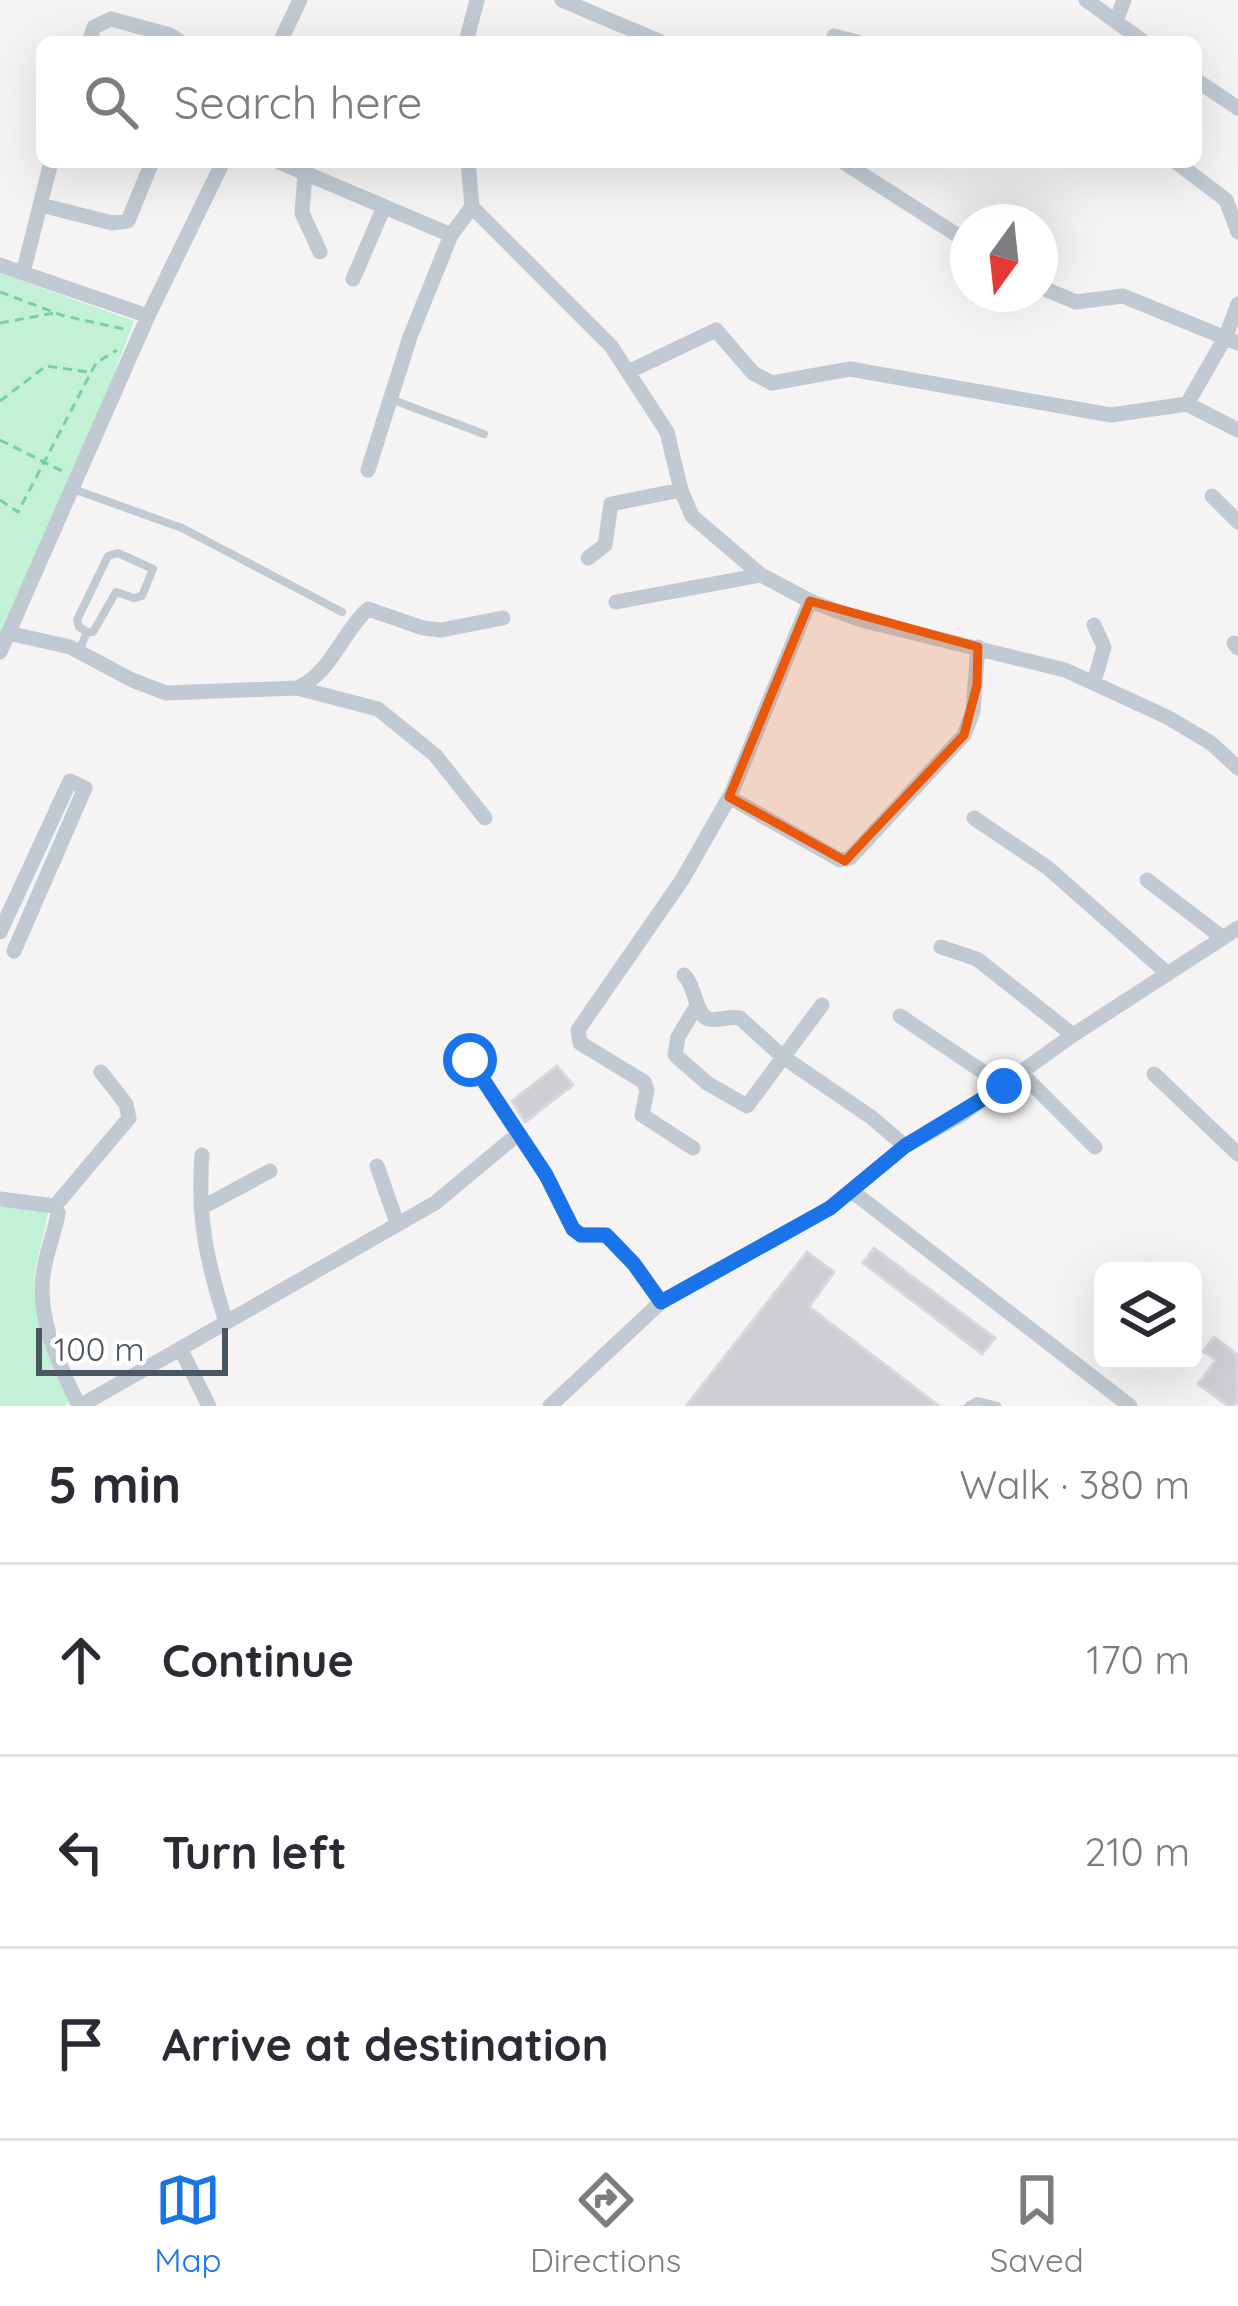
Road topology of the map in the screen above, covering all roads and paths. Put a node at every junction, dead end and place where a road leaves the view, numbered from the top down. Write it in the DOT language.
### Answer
graph roads {
  1 [pos="300,0"];
  2 [pos="477,0"];
  3 [pos="562,0"];
  4 [pos="1086,0"];
  5 [pos="1124,0"];
  6 [pos="1115,21"];
  7 [pos="91,36"];
  8 [pos="172,36"];
  9 [pos="283,36"];
  10 [pos="468,36"];
  11 [pos="648,36"];
  12 [pos="1136,36"];
  13 [pos="1202,84"];
  14 [pos="1238,108"];
  15 [pos="50,168"];
  16 [pos="150,168"];
  17 [pos="220,168"];
  18 [pos="293,168"];
  19 [pos="469,168"];
  20 [pos="852,168"];
  21 [pos="1186,168"];
  22 [pos="305,173"];
  23 [pos="1232,197"];
  24 [pos="41,205"];
  25 [pos="384,207"];
  26 [pos="472,208"];
  27 [pos="950,230"];
  28 [pos="1238,232"];
  29 [pos="451,235"];
  30 [pos="320,252"];
  31 [pos="0,265"];
  32 [pos="23,273"];
  33 [pos="353,279"];
  34 [pos="0,292"];
  35 [pos="1058,294"];
  36 [pos="1238,304"];
  37 [pos="55,312"];
  38 [pos="0,323"];
  39 [pos="144,326"];
  40 [pos="1232,339"];
  41 [pos="630,371"];
  42 [pos="91,372"];
  43 [pos="391,399"];
  44 [pos="0,401"];
  45 [pos="1186,404"];
  46 [pos="1238,430"];
  47 [pos="484,434"];
  48 [pos="0,440"];
  49 [pos="41,460"];
  50 [pos="368,470"];
  51 [pos="74,483"];
  52 [pos="681,490"];
  53 [pos="1212,496"];
  54 [pos="0,500"];
  55 [pos="1238,522"];
  56 [pos="588,558"];
  57 [pos="761,575"];
  58 [pos="616,602"];
  59 [pos="810,602"];
  60 [pos="342,612"];
  61 [pos="503,618"];
  62 [pos="1094,625"];
  63 [pos="87,632"];
  64 [pos="8,633"];
  65 [pos="978,647"];
  66 [pos="79,651"];
  67 [pos="0,652"];
  68 [pos="1094,682"];
  69 [pos="297,688"];
  70 [pos="1238,768"];
  71 [pos="729,797"];
  72 [pos="485,818"];
  73 [pos="974,818"];
  74 [pos="1147,880"];
  75 [pos="0,932"];
  76 [pos="1230,933"];
  77 [pos="941,947"];
  78 [pos="14,951"];
  79 [pos="1168,974"];
  80 [pos="684,975"];
  81 [pos="822,1005"];
  82 [pos="697,1007"];
  83 [pos="901,1016"];
  84 [pos="1073,1035"];
  85 [pos="783,1057"];
  86 [pos="470,1060"];
  87 [pos="101,1072"];
  88 [pos="1022,1074"];
  89 [pos="1154,1074"];
  90 [pos="1004,1086"];
  91 [pos="518,1134"];
  92 [pos="905,1146"];
  93 [pos="1095,1147"];
  94 [pos="693,1148"];
  95 [pos="1238,1154"];
  96 [pos="202,1155"];
  97 [pos="377,1166"];
  98 [pos="270,1172"];
  99 [pos="853,1192"];
  100 [pos="0,1199"];
  101 [pos="55,1206"];
  102 [pos="201,1208"];
  103 [pos="397,1222"];
  104 [pos="661,1302"];
  105 [pos="226,1322"];
  106 [pos="181,1350"];
  107 [pos="80,1406"];
  108 [pos="209,1406"];
  109 [pos="550,1406"];
  110 [pos="968,1406"];
  111 [pos="997,1406"];
  112 [pos="1130,1406"];
  1 -- 9 [label="street"];
  2 -- 10 [label="street"];
  3 -- 11 [label="street"];
  4 -- 6 [label="street"];
  5 -- 6 [label="street"];
  6 -- 12 [label="street"];
  7 -- 8 [label="street"];
  13 -- 14 [label="street"];
  15 -- 24 [label="street"];
  16 -- 24 [label="street"];
  17 -- 39 [label="street"];
  18 -- 22 [label="street"];
  19 -- 26 [label="street"];
  20 -- 27 [label="street"];
  21 -- 23 [label="street"];
  22 -- 25 [label="street"];
  22 -- 30 [label="street"];
  23 -- 28 [label="street"];
  24 -- 32 [label="street"];
  25 -- 29 [label="street"];
  25 -- 33 [label="street"];
  26 -- 29 [label="street"];
  26 -- 41 [label="street"];
  29 -- 43 [label="street"];
  31 -- 32 [label="street"];
  32 -- 39 [label="street"];
  34 -- 37 [label="path"];
  35 -- 40 [label="street"];
  36 -- 40 [label="street"];
  37 -- 38 [label="path"];
  37 -- 39 [label="path"];
  39 -- 42 [label="path"];
  39 -- 51 [label="street"];
  40 -- 45 [label="street"];
  41 -- 45 [label="street"];
  41 -- 52 [label="street"];
  42 -- 44 [label="path"];
  42 -- 49 [label="path"];
  43 -- 47 [label="lane"];
  43 -- 50 [label="street"];
  45 -- 46 [label="street"];
  48 -- 49 [label="path"];
  49 -- 51 [label="path"];
  49 -- 54 [label="path"];
  51 -- 60 [label="lane"];
  51 -- 64 [label="street"];
  52 -- 56 [label="street"];
  52 -- 57 [label="street"];
  53 -- 55 [label="street"];
  57 -- 58 [label="street"];
  57 -- 59 [label="street"];
  59 -- 65 [label="street"];
  59 -- 71 [label="street"];
  61 -- 69 [label="street"];
  62 -- 68 [label="street"];
  63 -- 63 [label="lane"];
  63 -- 66 [label="lane"];
  64 -- 66 [label="street"];
  64 -- 67 [label="street"];
  65 -- 68 [label="street"];
  65 -- 71 [label="street"];
  66 -- 69 [label="street"];
  68 -- 70 [label="street"];
  69 -- 72 [label="street"];
  71 -- 94 [label="street"];
  73 -- 79 [label="street"];
  74 -- 76 [label="street"];
  75 -- 78 [label="street"];
  76 -- 79 [label="street"];
  77 -- 84 [label="street"];
  79 -- 84 [label="street"];
  80 -- 82 [label="street"];
  81 -- 85 [label="street"];
  82 -- 85 [label="street"];
  82 -- 85 [label="street"];
  83 -- 90 [label="street"];
  84 -- 88 [label="street"];
  85 -- 92 [label="street"];
  86 -- 91 [label="street"];
  87 -- 101 [label="street"];
  88 -- 90 [label="street"];
  88 -- 93 [label="street"];
  89 -- 95 [label="street"];
  90 -- 92 [label="street"];
  91 -- 103 [label="street"];
  91 -- 104 [label="street"];
  92 -- 99 [label="street"];
  96 -- 102 [label="street"];
  97 -- 103 [label="street"];
  98 -- 102 [label="street"];
  99 -- 104 [label="street"];
  99 -- 112 [label="street"];
  100 -- 101 [label="street"];
  101 -- 107 [label="street"];
  102 -- 105 [label="street"];
  103 -- 105 [label="street"];
  104 -- 109 [label="street"];
  105 -- 106 [label="street"];
  106 -- 107 [label="street"];
  106 -- 108 [label="street"];
  110 -- 111 [label="lane"];
}
